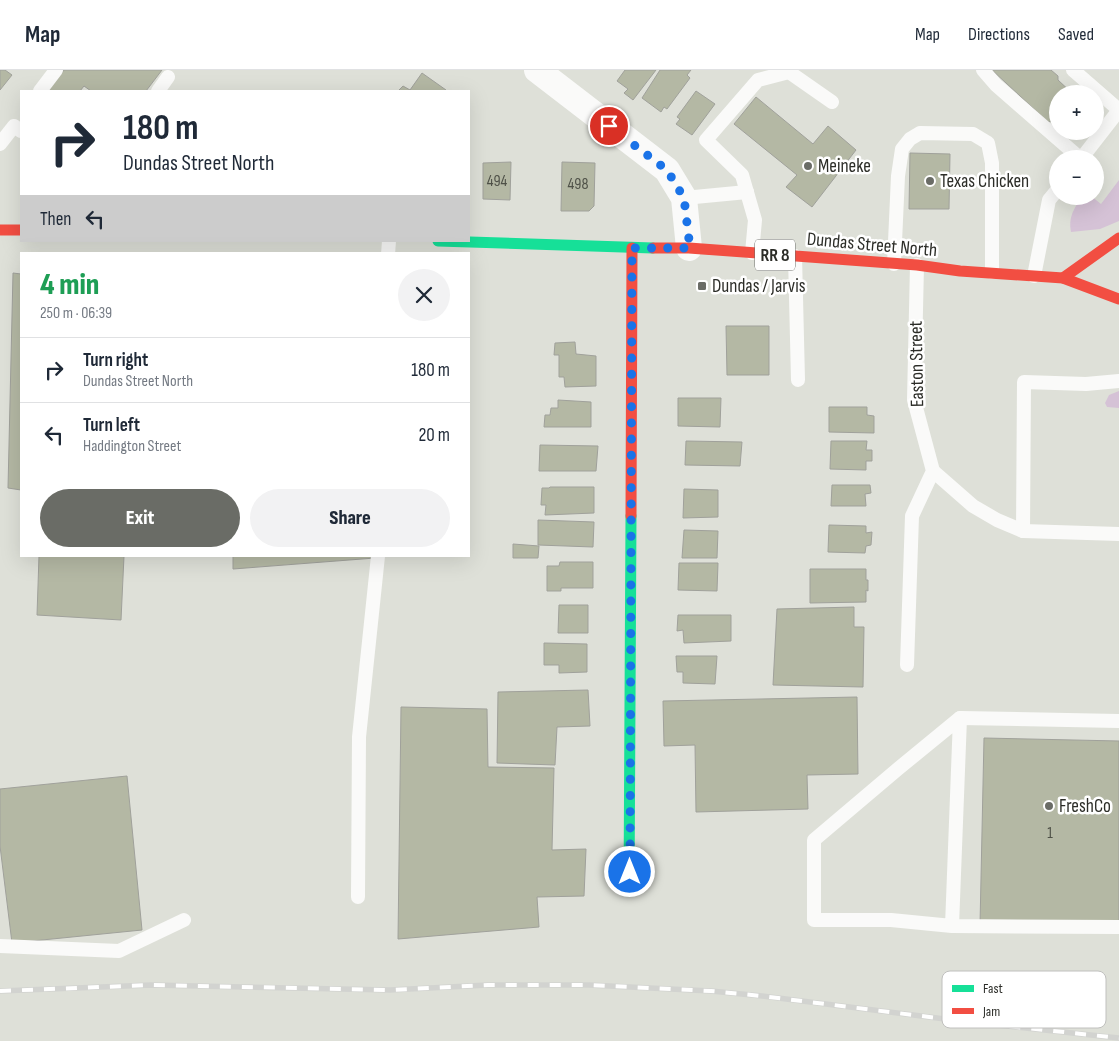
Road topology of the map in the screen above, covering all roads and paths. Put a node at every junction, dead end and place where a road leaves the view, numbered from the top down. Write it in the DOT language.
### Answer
graph roads {
  1 [pos="56,70"];
  2 [pos="537,70"];
  3 [pos="983,70"];
  4 [pos="1073,70"];
  5 [pos="168,77"];
  6 [pos="41,90"];
  7 [pos="159,90"];
  8 [pos="832,102"];
  9 [pos="19,125"];
  10 [pos="0,144"];
  11 [pos="1071,150"];
  12 [pos="1088,150"];
  13 [pos="747,192"];
  14 [pos="684,198"];
  15 [pos="1049,200"];
  16 [pos="0,230"];
  17 [pos="20,230"];
  18 [pos="1119,238"];
  19 [pos="466,242"];
  20 [pos="632,248"];
  21 [pos="690,248"];
  22 [pos="752,253"];
  23 [pos="795,256"];
  24 [pos="894,264"];
  25 [pos="917,265"];
  26 [pos="1091,270"];
  27 [pos="992,272"];
  28 [pos="1034,276"];
  29 [pos="1063,278"];
  30 [pos="1119,299"];
  31 [pos="798,380"];
  32 [pos="1119,382"];
  33 [pos="933,471"];
  34 [pos="1023,532"];
  35 [pos="1119,534"];
  36 [pos="378,557"];
  37 [pos="907,665"];
  38 [pos="960,718"];
  39 [pos="1119,721"];
  40 [pos="629,891"];
  41 [pos="358,898"];
  42 [pos="184,920"];
  43 [pos="952,926"];
  44 [pos="1119,926"];
  45 [pos="0,946"];
  1 -- 6 [label="lane"];
  2 -- 14 [label="street"];
  3 -- 11 [label="lane"];
  4 -- 12 [label="lane"];
  5 -- 7 [label="lane"];
  8 -- 13 [label="lane"];
  9 -- 10 [label="lane"];
  13 -- 14 [label="lane"];
  13 -- 22 [label="lane"];
  14 -- 21 [label="street"];
  15 -- 28 [label="lane"];
  16 -- 17 [label="main road"];
  18 -- 29 [label="main road"];
  19 -- 20 [label="main road, Dundas Street North / RR 8"];
  20 -- 21 [label="main road, Dundas Street North / RR 8"];
  20 -- 40 [label="main road"];
  21 -- 22 [label="main road, Dundas Street North / RR 8"];
  22 -- 23 [label="main road, Dundas Street North / RR 8"];
  23 -- 24 [label="main road, Dundas Street North / RR 8"];
  23 -- 31 [label="lane"];
  24 -- 25 [label="main road, Dundas Street North / RR 8"];
  24 -- 27 [label="lane"];
  25 -- 27 [label="main road, Dundas Street North / RR 8"];
  25 -- 33 [label="lane, Easton Street"];
  26 -- 29 [label="main road, Dundas Street North / RR 8"];
  27 -- 28 [label="main road, Dundas Street North / RR 8"];
  28 -- 29 [label="main road, Dundas Street North / RR 8"];
  29 -- 30 [label="main road, Dundas Street North / RR 8"];
  32 -- 34 [label="lane"];
  33 -- 34 [label="lane"];
  33 -- 37 [label="lane"];
  34 -- 35 [label="lane"];
  36 -- 41 [label="lane"];
  38 -- 39 [label="lane"];
  38 -- 43 [label="lane"];
  38 -- 43 [label="lane"];
  42 -- 45 [label="lane"];
  43 -- 44 [label="lane"];
}
